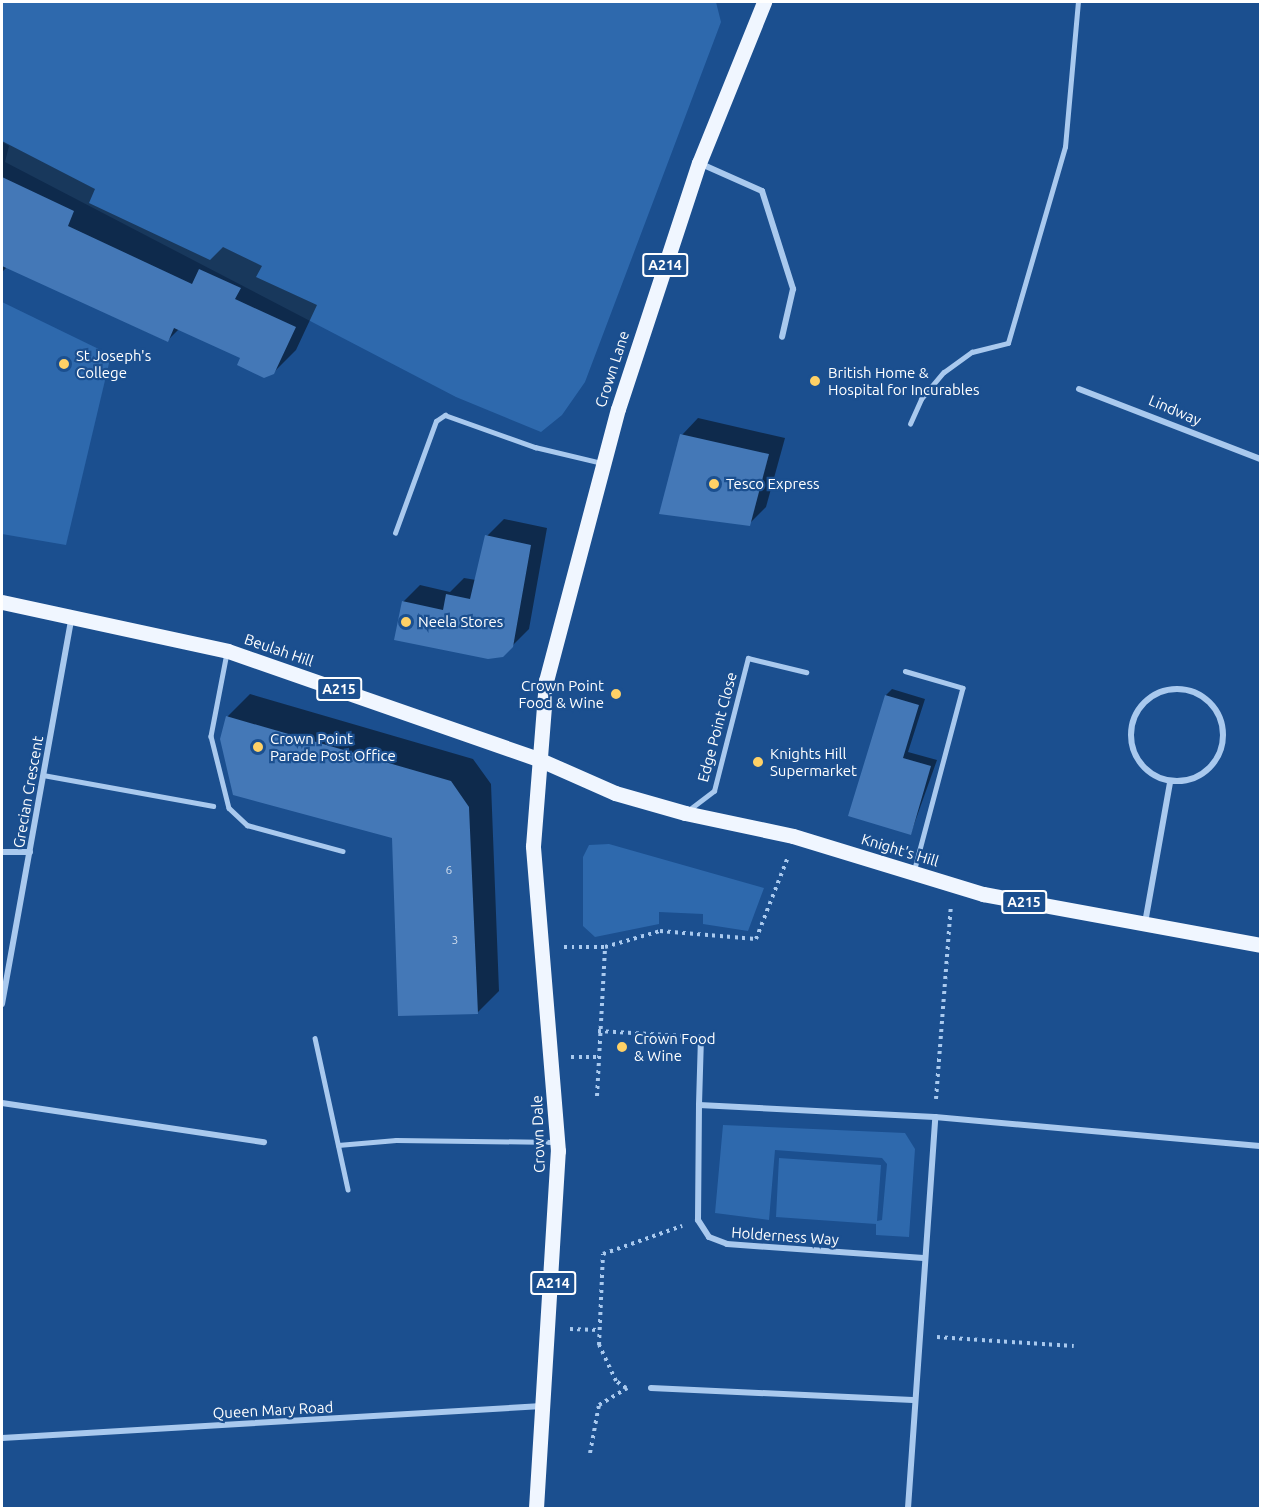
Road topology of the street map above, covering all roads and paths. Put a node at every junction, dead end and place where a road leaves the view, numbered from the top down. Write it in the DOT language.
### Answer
graph roads {
  1 [pos="764,2"];
  2 [pos="1078,2"];
  3 [pos="699,163"];
  4 [pos="782,337"];
  5 [pos="1079,389"];
  6 [pos="910,424"];
  7 [pos="1260,459"];
  8 [pos="602,463"];
  9 [pos="395,533"];
  10 [pos="2,602"];
  11 [pos="71,619"];
  12 [pos="228,651"];
  13 [pos="905,671"];
  14 [pos="806,672"];
  15 [pos="538,759"];
  16 [pos="43,776"];
  17 [pos="1170,782"];
  18 [pos="213,807"];
  19 [pos="685,813"];
  20 [pos="793,836"];
  21 [pos="343,850"];
  22 [pos="2,852"];
  23 [pos="30,852"];
  24 [pos="914,874"];
  25 [pos="952,885"];
  26 [pos="1145,927"];
  27 [pos="1260,945"];
  28 [pos="542,946"];
  29 [pos="605,947"];
  30 [pos="2,1004"];
  31 [pos="598,1031"];
  32 [pos="701,1037"];
  33 [pos="315,1038"];
  34 [pos="597,1096"];
  35 [pos="2,1103"];
  36 [pos="699,1105"];
  37 [pos="934,1117"];
  38 [pos="264,1142"];
  39 [pos="558,1142"];
  40 [pos="338,1145"];
  41 [pos="1260,1146"];
  42 [pos="348,1189"];
  43 [pos="690,1223"];
  44 [pos="924,1258"];
  45 [pos="551,1328"];
  46 [pos="599,1330"];
  47 [pos="918,1336"];
  48 [pos="1074,1346"];
  49 [pos="626,1388"];
  50 [pos="651,1388"];
  51 [pos="913,1400"];
  52 [pos="546,1406"];
  53 [pos="2,1438"];
  54 [pos="590,1454"];
  55 [pos="536,1509"];
  56 [pos="908,1509"];
  1 -- 3 [label="main road, Crown Lane / A214"];
  2 -- 6 [label="lane"];
  3 -- 4 [label="street"];
  3 -- 8 [label="main road, Crown Lane / A214"];
  5 -- 7 [label="street, Lindway"];
  8 -- 9 [label="lane"];
  8 -- 15 [label="main road, Crown Lane / A214"];
  10 -- 11 [label="main road, Beulah Hill / A215"];
  11 -- 12 [label="main road, Beulah Hill / A215"];
  11 -- 16 [label="street, Grecian Crescent"];
  12 -- 15 [label="main road, Beulah Hill / A215"];
  12 -- 21 [label="lane"];
  13 -- 24 [label="lane"];
  14 -- 19 [label="lane, Edge Point Close"];
  15 -- 19 [label="main road, Knight's Hill / A215"];
  15 -- 28 [label="main road, Crown Dale / A214"];
  16 -- 18 [label="lane"];
  16 -- 23 [label="street, Grecian Crescent"];
  17 -- 17 [label="street"];
  17 -- 26 [label="street"];
  19 -- 20 [label="main road, Knight's Hill / A215"];
  20 -- 24 [label="main road, Knight's Hill / A215"];
  20 -- 29 [label="path"];
  22 -- 23 [label="street"];
  23 -- 30 [label="street, Grecian Crescent"];
  24 -- 25 [label="main road, Knight's Hill / A215"];
  25 -- 26 [label="main road, Knight's Hill / A215"];
  25 -- 37 [label="path"];
  26 -- 27 [label="main road, Knight's Hill / A215"];
  28 -- 29 [label="path"];
  28 -- 39 [label="main road, Crown Dale / A214"];
  29 -- 31 [label="path"];
  31 -- 32 [label="path"];
  31 -- 34 [label="path"];
  32 -- 36 [label="street, Holderness Way"];
  33 -- 40 [label="lane"];
  35 -- 38 [label="street"];
  36 -- 37 [label="street"];
  36 -- 44 [label="street, Holderness Way"];
  37 -- 41 [label="street"];
  37 -- 44 [label="street"];
  39 -- 40 [label="lane"];
  39 -- 45 [label="main road, Crown Dale / A214"];
  40 -- 42 [label="lane"];
  43 -- 46 [label="path"];
  44 -- 47 [label="street"];
  45 -- 46 [label="path"];
  45 -- 52 [label="main road, Crown Dale / A214"];
  46 -- 49 [label="path"];
  47 -- 48 [label="path"];
  47 -- 51 [label="street"];
  49 -- 50 [label="path"];
  49 -- 54 [label="path"];
  50 -- 51 [label="street"];
  51 -- 56 [label="street"];
  52 -- 53 [label="street, Queen Mary Road"];
  52 -- 55 [label="main road, Crown Dale / A214"];
}
